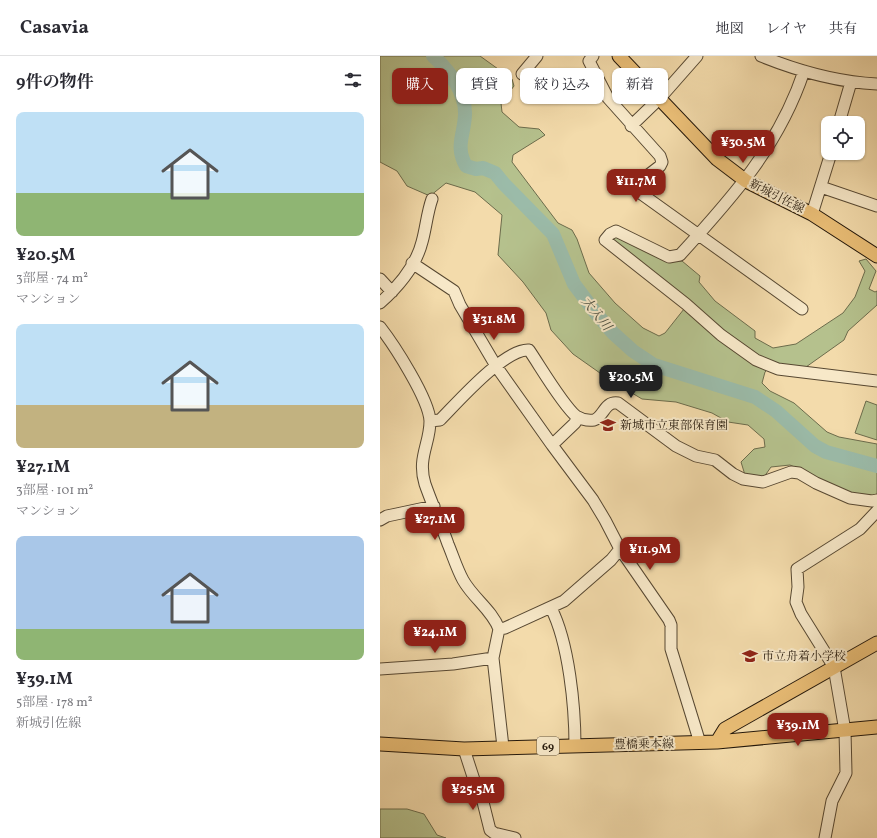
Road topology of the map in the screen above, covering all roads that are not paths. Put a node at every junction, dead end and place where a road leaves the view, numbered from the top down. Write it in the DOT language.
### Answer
graph roads {
  1 [pos="537,56"];
  2 [pos="593,56"];
  3 [pos="619,56"];
  4 [pos="697,56"];
  5 [pos="761,56"];
  6 [pos="527,68"];
  7 [pos="631,68"];
  8 [pos="804,71"];
  9 [pos="851,82"];
  10 [pos="877,84"];
  11 [pos="668,89"];
  12 [pos="654,104"];
  13 [pos="666,104"];
  14 [pos="841,116"];
  15 [pos="631,126"];
  16 [pos="829,160"];
  17 [pos="746,180"];
  18 [pos="821,187"];
  19 [pos="432,199"];
  20 [pos="877,206"];
  21 [pos="812,214"];
  22 [pos="699,234"];
  23 [pos="877,256"];
  24 [pos="412,263"];
  25 [pos="380,279"];
  26 [pos="392,292"];
  27 [pos="380,303"];
  28 [pos="802,309"];
  29 [pos="380,327"];
  30 [pos="496,366"];
  31 [pos="877,381"];
  32 [pos="577,417"];
  33 [pos="430,421"];
  34 [pos="552,445"];
  35 [pos="877,500"];
  36 [pos="434,506"];
  37 [pos="877,511"];
  38 [pos="380,520"];
  39 [pos="620,549"];
  40 [pos="551,608"];
  41 [pos="499,629"];
  42 [pos="877,643"];
  43 [pos="493,658"];
  44 [pos="834,667"];
  45 [pos="380,669"];
  46 [pos="877,727"];
  47 [pos="845,730"];
  48 [pos="717,742"];
  49 [pos="700,743"];
  50 [pos="380,744"];
  51 [pos="575,746"];
  52 [pos="503,747"];
  53 [pos="464,748"];
  54 [pos="515,838"];
  55 [pos="825,838"];
  1 -- 6 [label="street"];
  2 -- 15 [label="street"];
  3 -- 7 [label="main road, 新城引佐線"];
  4 -- 11 [label="street"];
  5 -- 8 [label="street"];
  8 -- 9 [label="street"];
  8 -- 17 [label="street"];
  9 -- 10 [label="street"];
  9 -- 14 [label="street"];
  12 -- 15 [label="street"];
  13 -- 17 [label="main road, 新城引佐線"];
  15 -- 22 [label="street"];
  16 -- 18 [label="street"];
  17 -- 21 [label="main road, 新城引佐線"];
  17 -- 22 [label="street"];
  18 -- 20 [label="street"];
  18 -- 21 [label="street"];
  19 -- 24 [label="street"];
  21 -- 23 [label="main road, 新城引佐線"];
  22 -- 28 [label="street"];
  22 -- 31 [label="street"];
  24 -- 26 [label="street"];
  24 -- 30 [label="street"];
  25 -- 26 [label="street"];
  26 -- 27 [label="street"];
  29 -- 33 [label="street"];
  30 -- 32 [label="street"];
  30 -- 33 [label="street"];
  30 -- 34 [label="street"];
  32 -- 34 [label="street"];
  32 -- 35 [label="street"];
  33 -- 36 [label="street"];
  34 -- 39 [label="street"];
  36 -- 38 [label="street"];
  36 -- 41 [label="street"];
  37 -- 44 [label="street"];
  39 -- 40 [label="street"];
  39 -- 49 [label="street"];
  40 -- 41 [label="street"];
  40 -- 51 [label="street"];
  41 -- 43 [label="street"];
  42 -- 44 [label="main road"];
  43 -- 45 [label="street"];
  43 -- 52 [label="street"];
  44 -- 47 [label="street"];
  44 -- 48 [label="main road"];
  46 -- 47 [label="main road"];
  47 -- 48 [label="main road"];
  47 -- 55 [label="street"];
  48 -- 49 [label="main road, 豊橋乗本線 / 69"];
  49 -- 51 [label="main road, 豊橋乗本線 / 69"];
  50 -- 53 [label="main road, 豊橋乗本線 / 69"];
  51 -- 52 [label="main road, 豊橋乗本線 / 69"];
  52 -- 53 [label="main road, 豊橋乗本線 / 69"];
  53 -- 54 [label="street"];
}
